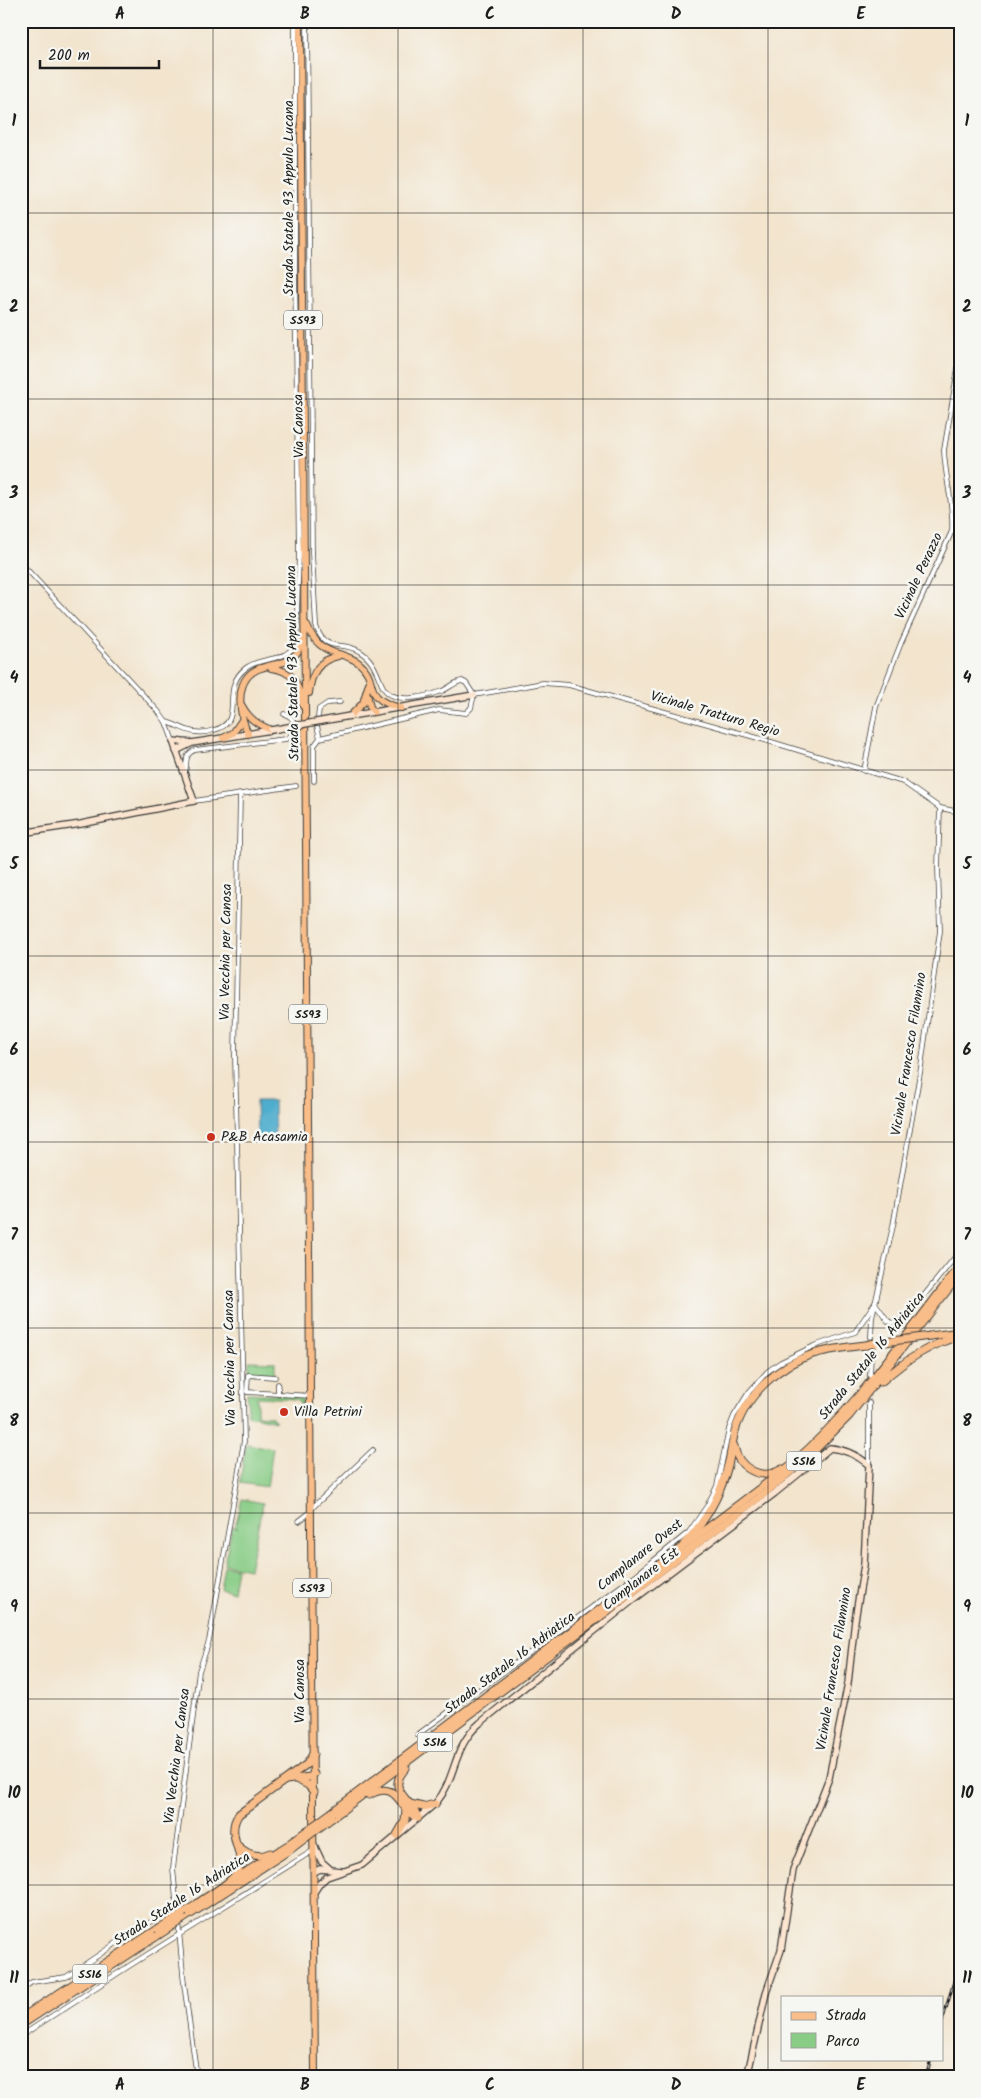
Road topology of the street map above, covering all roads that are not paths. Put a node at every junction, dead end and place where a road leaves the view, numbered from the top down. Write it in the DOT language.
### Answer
graph roads {
  1 [pos="295,21"];
  2 [pos="300,21"];
  3 [pos="307,21"];
  4 [pos="960,357"];
  5 [pos="21,563"];
  6 [pos="304,620"];
  7 [pos="342,655"];
  8 [pos="266,668"];
  9 [pos="371,693"];
  10 [pos="474,695"];
  11 [pos="340,702"];
  12 [pos="401,708"];
  13 [pos="374,712"];
  14 [pos="284,714"];
  15 [pos="350,716"];
  16 [pos="246,719"];
  17 [pos="166,722"];
  18 [pos="306,724"];
  19 [pos="271,730"];
  20 [pos="248,734"];
  21 [pos="223,738"];
  22 [pos="320,738"];
  23 [pos="173,741"];
  24 [pos="192,743"];
  25 [pos="176,751"];
  26 [pos="864,770"];
  27 [pos="184,774"];
  28 [pos="314,781"];
  29 [pos="296,786"];
  30 [pos="240,794"];
  31 [pos="194,801"];
  32 [pos="940,808"];
  33 [pos="960,812"];
  34 [pos="21,834"];
  35 [pos="960,1251"];
  36 [pos="960,1266"];
  37 [pos="960,1274"];
  38 [pos="875,1302"];
  39 [pos="310,1304"];
  40 [pos="960,1332"];
  41 [pos="960,1336"];
  42 [pos="873,1340"];
  43 [pos="871,1353"];
  44 [pos="870,1376"];
  45 [pos="275,1377"];
  46 [pos="278,1384"];
  47 [pos="278,1394"];
  48 [pos="311,1396"];
  49 [pos="869,1403"];
  50 [pos="856,1408"];
  51 [pos="822,1436"];
  52 [pos="733,1440"];
  53 [pos="373,1450"];
  54 [pos="869,1464"];
  55 [pos="312,1510"];
  56 [pos="299,1521"];
  57 [pos="652,1572"];
  58 [pos="536,1663"];
  59 [pos="417,1734"];
  60 [pos="444,1735"];
  61 [pos="314,1754"];
  62 [pos="314,1774"];
  63 [pos="294,1777"];
  64 [pos="314,1792"];
  65 [pos="406,1804"];
  66 [pos="435,1804"];
  67 [pos="345,1809"];
  68 [pos="332,1815"];
  69 [pos="418,1818"];
  70 [pos="397,1835"];
  71 [pos="236,1844"];
  72 [pos="290,1846"];
  73 [pos="314,1847"];
  74 [pos="314,1872"];
  75 [pos="331,1872"];
  76 [pos="314,1892"];
  77 [pos="198,1903"];
  78 [pos="176,1907"];
  79 [pos="184,1915"];
  80 [pos="157,1932"];
  81 [pos="178,1935"];
  82 [pos="21,1990"];
  83 [pos="21,2018"];
  84 [pos="21,2025"];
  85 [pos="21,2036"];
  86 [pos="197,2077"];
  87 [pos="315,2077"];
  88 [pos="747,2077"];
  1 -- 17 [label="street, Via Canosa"];
  2 -- 6 [label="main road, Strada Statale 93 Appulo Lucana / SS93"];
  3 -- 10 [label="street, Via Canosa"];
  4 -- 26 [label="street, Vicinale Perazzo"];
  5 -- 17 [label="street"];
  6 -- 7 [label="main road"];
  6 -- 8 [label="main road"];
  6 -- 18 [label="main road, Strada Statale 93 Appulo Lucana / SS93"];
  7 -- 9 [label="main road"];
  7 -- 18 [label="main road"];
  8 -- 16 [label="main road"];
  8 -- 18 [label="main road"];
  9 -- 12 [label="main road"];
  9 -- 13 [label="main road"];
  9 -- 15 [label="main road"];
  10 -- 12 [label="street"];
  10 -- 22 [label="street"];
  10 -- 26 [label="street, Vicinale Tratturo Regio"];
  11 -- 22 [label="street"];
  12 -- 13 [label="street"];
  13 -- 15 [label="street"];
  14 -- 27 [label="street"];
  15 -- 19 [label="street, bridge"];
  16 -- 19 [label="main road"];
  16 -- 20 [label="main road"];
  16 -- 21 [label="main road"];
  17 -- 23 [label="street"];
  18 -- 39 [label="main road, Strada Statale 93 Appulo Lucana / SS93"];
  19 -- 20 [label="street"];
  20 -- 21 [label="street"];
  21 -- 24 [label="street"];
  22 -- 28 [label="street"];
  23 -- 24 [label="street"];
  23 -- 25 [label="street"];
  24 -- 25 [label="street"];
  25 -- 27 [label="street"];
  26 -- 32 [label="street, Vicinale Tratturo Regio"];
  27 -- 31 [label="street"];
  29 -- 30 [label="street"];
  30 -- 31 [label="street"];
  30 -- 78 [label="street, Via Vecchia per Canosa"];
  31 -- 34 [label="street"];
  32 -- 33 [label="street"];
  32 -- 38 [label="street, Vicinale Francesco Filannino"];
  35 -- 38 [label="street"];
  36 -- 51 [label="highway, Strada Statale 16 Adriatica / SS16"];
  37 -- 50 [label="highway, Strada Statale 16 Adriatica / SS16"];
  38 -- 42 [label="street, Vicinale Francesco Filannino"];
  38 -- 59 [label="street, Complanare Ovest"];
  39 -- 48 [label="main road, Via Canosa / SS93"];
  40 -- 42 [label="highway, SS16, bridge"];
  41 -- 50 [label="highway, SS16"];
  42 -- 52 [label="highway, SS16, bridge"];
  43 -- 44 [label="street"];
  45 -- 47 [label="street"];
  46 -- 47 [label="street"];
  47 -- 48 [label="street"];
  48 -- 55 [label="main road, Via Canosa / SS93"];
  49 -- 54 [label="street, Vicinale Francesco Filannino"];
  50 -- 58 [label="highway, Strada Statale 16 Adriatica / SS16"];
  51 -- 52 [label="highway, SS16"];
  51 -- 57 [label="highway, Strada Statale 16 Adriatica / SS16"];
  52 -- 57 [label="highway, SS16"];
  53 -- 55 [label="street"];
  54 -- 66 [label="street, Complanare Est"];
  54 -- 88 [label="street, Vicinale Francesco Filannino"];
  55 -- 56 [label="street"];
  55 -- 61 [label="main road, Via Canosa / SS93"];
  57 -- 58 [label="highway, Strada Statale 16 Adriatica / SS16"];
  58 -- 60 [label="highway, Strada Statale 16 Adriatica / SS16"];
  58 -- 68 [label="highway, Strada Statale 16 Adriatica / SS16"];
  60 -- 65 [label="highway, SS16"];
  60 -- 67 [label="highway, Strada Statale 16 Adriatica / SS16"];
  61 -- 62 [label="main road, Via Canosa / SS93"];
  61 -- 63 [label="highway"];
  62 -- 63 [label="highway, SS16"];
  62 -- 64 [label="main road, Via Canosa / SS93"];
  63 -- 64 [label="highway"];
  63 -- 71 [label="highway, SS16"];
  64 -- 73 [label="main road, Via Canosa / SS93"];
  65 -- 66 [label="highway"];
  65 -- 67 [label="highway, SS16"];
  65 -- 69 [label="highway, SS16"];
  65 -- 70 [label="highway"];
  66 -- 69 [label="street, Complanare Est"];
  67 -- 68 [label="highway, Strada Statale 16 Adriatica / SS16"];
  68 -- 72 [label="highway, Strada Statale 16 Adriatica / SS16, bridge"];
  69 -- 70 [label="street, Complanare Est"];
  70 -- 75 [label="street, Complanare Est"];
  71 -- 72 [label="highway, SS16"];
  71 -- 77 [label="highway, SS16"];
  72 -- 77 [label="highway, Strada Statale 16 Adriatica / SS16"];
  72 -- 79 [label="highway, Strada Statale 16 Adriatica / SS16"];
  73 -- 74 [label="main road, Via Canosa / SS93"];
  73 -- 75 [label="street"];
  73 -- 81 [label="street"];
  74 -- 75 [label="street, Complanare Est"];
  74 -- 76 [label="main road, Via Canosa / SS93"];
  75 -- 76 [label="street, Complanare Est"];
  76 -- 87 [label="main road, Via Canosa / SS93"];
  77 -- 79 [label="highway, Strada Statale 16 Adriatica / SS16"];
  78 -- 81 [label="street, Via Vecchia per Canosa"];
  78 -- 82 [label="street"];
  79 -- 80 [label="highway, Strada Statale 16 Adriatica / SS16, bridge"];
  80 -- 83 [label="highway, Strada Statale 16 Adriatica / SS16"];
  80 -- 84 [label="highway, Strada Statale 16 Adriatica / SS16"];
  81 -- 85 [label="street"];
  81 -- 86 [label="street, Via Vecchia per Canosa"];
}
